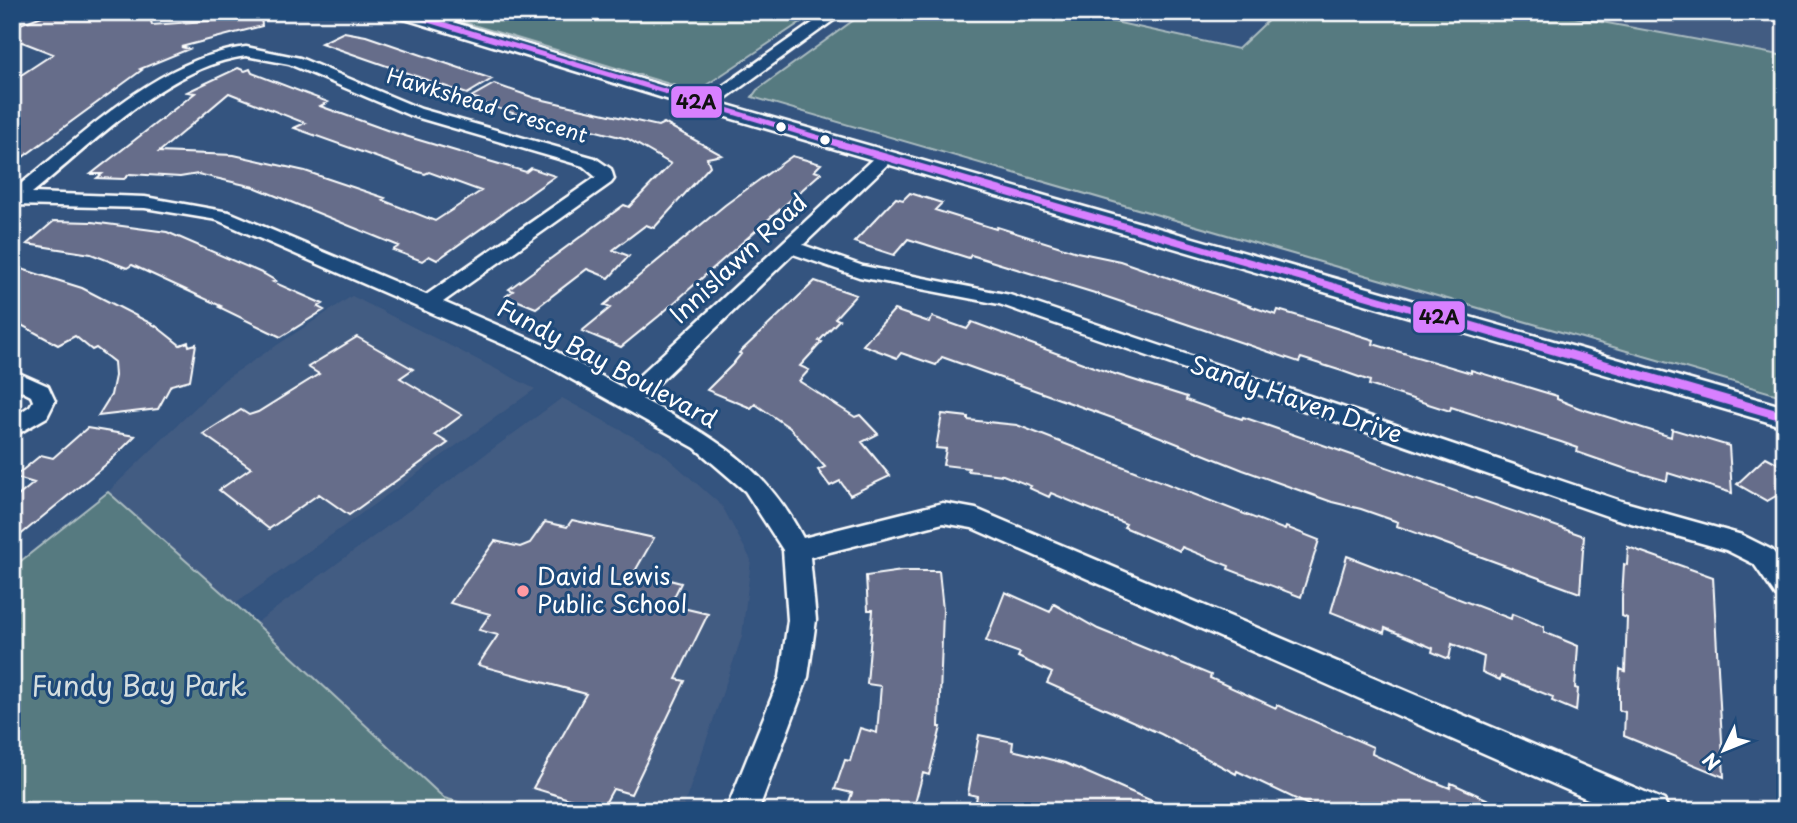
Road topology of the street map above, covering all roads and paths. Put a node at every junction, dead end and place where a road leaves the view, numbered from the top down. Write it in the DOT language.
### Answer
graph roads {
  1 [pos="401,12"];
  2 [pos="838,12"];
  3 [pos="706,105"];
  4 [pos="885,157"];
  5 [pos="13,199"];
  6 [pos="790,247"];
  7 [pos="428,303"];
  8 [pos="12,377"];
  9 [pos="628,399"];
  10 [pos="1785,417"];
  11 [pos="12,429"];
  12 [pos="796,550"];
  13 [pos="1785,588"];
  14 [pos="742,811"];
  15 [pos="1653,811"];
  1 -- 3 [label="main road"];
  2 -- 3 [label="street"];
  3 -- 4 [label="main road"];
  4 -- 6 [label="street, Innislawn Road"];
  4 -- 10 [label="main road"];
  5 -- 7 [label="street, Fundy Bay Boulevard"];
  5 -- 7 [label="street, Hawkshead Crescent"];
  6 -- 9 [label="street, Innislawn Road"];
  6 -- 13 [label="street, Sandy Haven Drive"];
  7 -- 9 [label="street, Fundy Bay Boulevard"];
  8 -- 11 [label="street"];
  9 -- 12 [label="street, Fundy Bay Boulevard"];
  12 -- 14 [label="street, Fundy Bay Boulevard"];
  12 -- 15 [label="street"];
}
